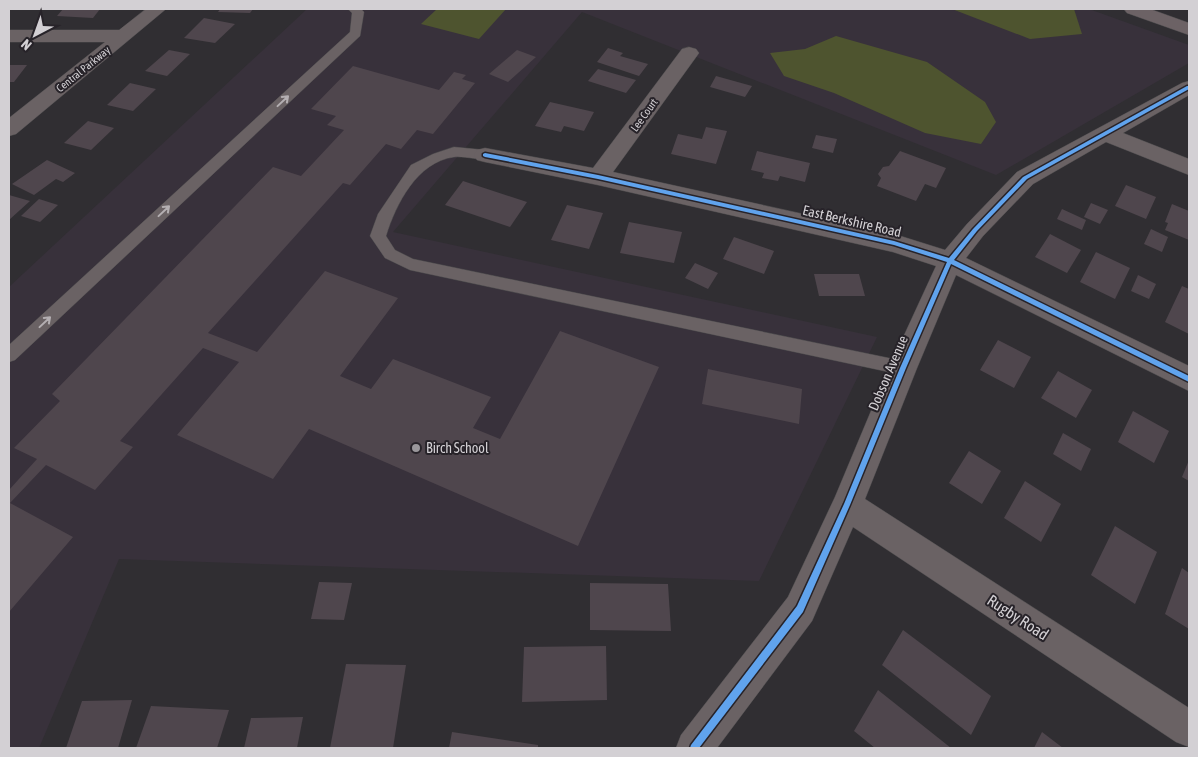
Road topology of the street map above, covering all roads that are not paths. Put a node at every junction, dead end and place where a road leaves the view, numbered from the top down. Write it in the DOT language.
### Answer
graph roads {
  1 [pos="157,9"];
  2 [pos="354,9"];
  3 [pos="1135,9"];
  4 [pos="1189,29"];
  5 [pos="9,36"];
  6 [pos="123,36"];
  7 [pos="689,53"];
  8 [pos="1189,87"];
  9 [pos="9,129"];
  10 [pos="1105,134"];
  11 [pos="485,155"];
  12 [pos="1189,167"];
  13 [pos="598,177"];
  14 [pos="950,261"];
  15 [pos="9,355"];
  16 [pos="902,368"];
  17 [pos="1189,379"];
  18 [pos="847,505"];
  19 [pos="1189,729"];
  20 [pos="694,748"];
  1 -- 6 [label="street, Central Parkway"];
  15 -- 2 [label="lane, one-way"];
  3 -- 4 [label="main road"];
  5 -- 6 [label="street"];
  6 -- 9 [label="street, Central Parkway"];
  7 -- 13 [label="street, Lee Court"];
  8 -- 10 [label="street, Dobson Avenue"];
  10 -- 12 [label="street"];
  10 -- 14 [label="street, Dobson Avenue"];
  11 -- 13 [label="street, East Berkshire Road"];
  11 -- 16 [label="lane"];
  13 -- 14 [label="street, East Berkshire Road"];
  14 -- 16 [label="street, Dobson Avenue"];
  14 -- 17 [label="street, East Berkshire Road"];
  16 -- 18 [label="street, Dobson Avenue"];
  18 -- 19 [label="street, Rugby Road"];
  18 -- 20 [label="street, Dobson Avenue"];
}
